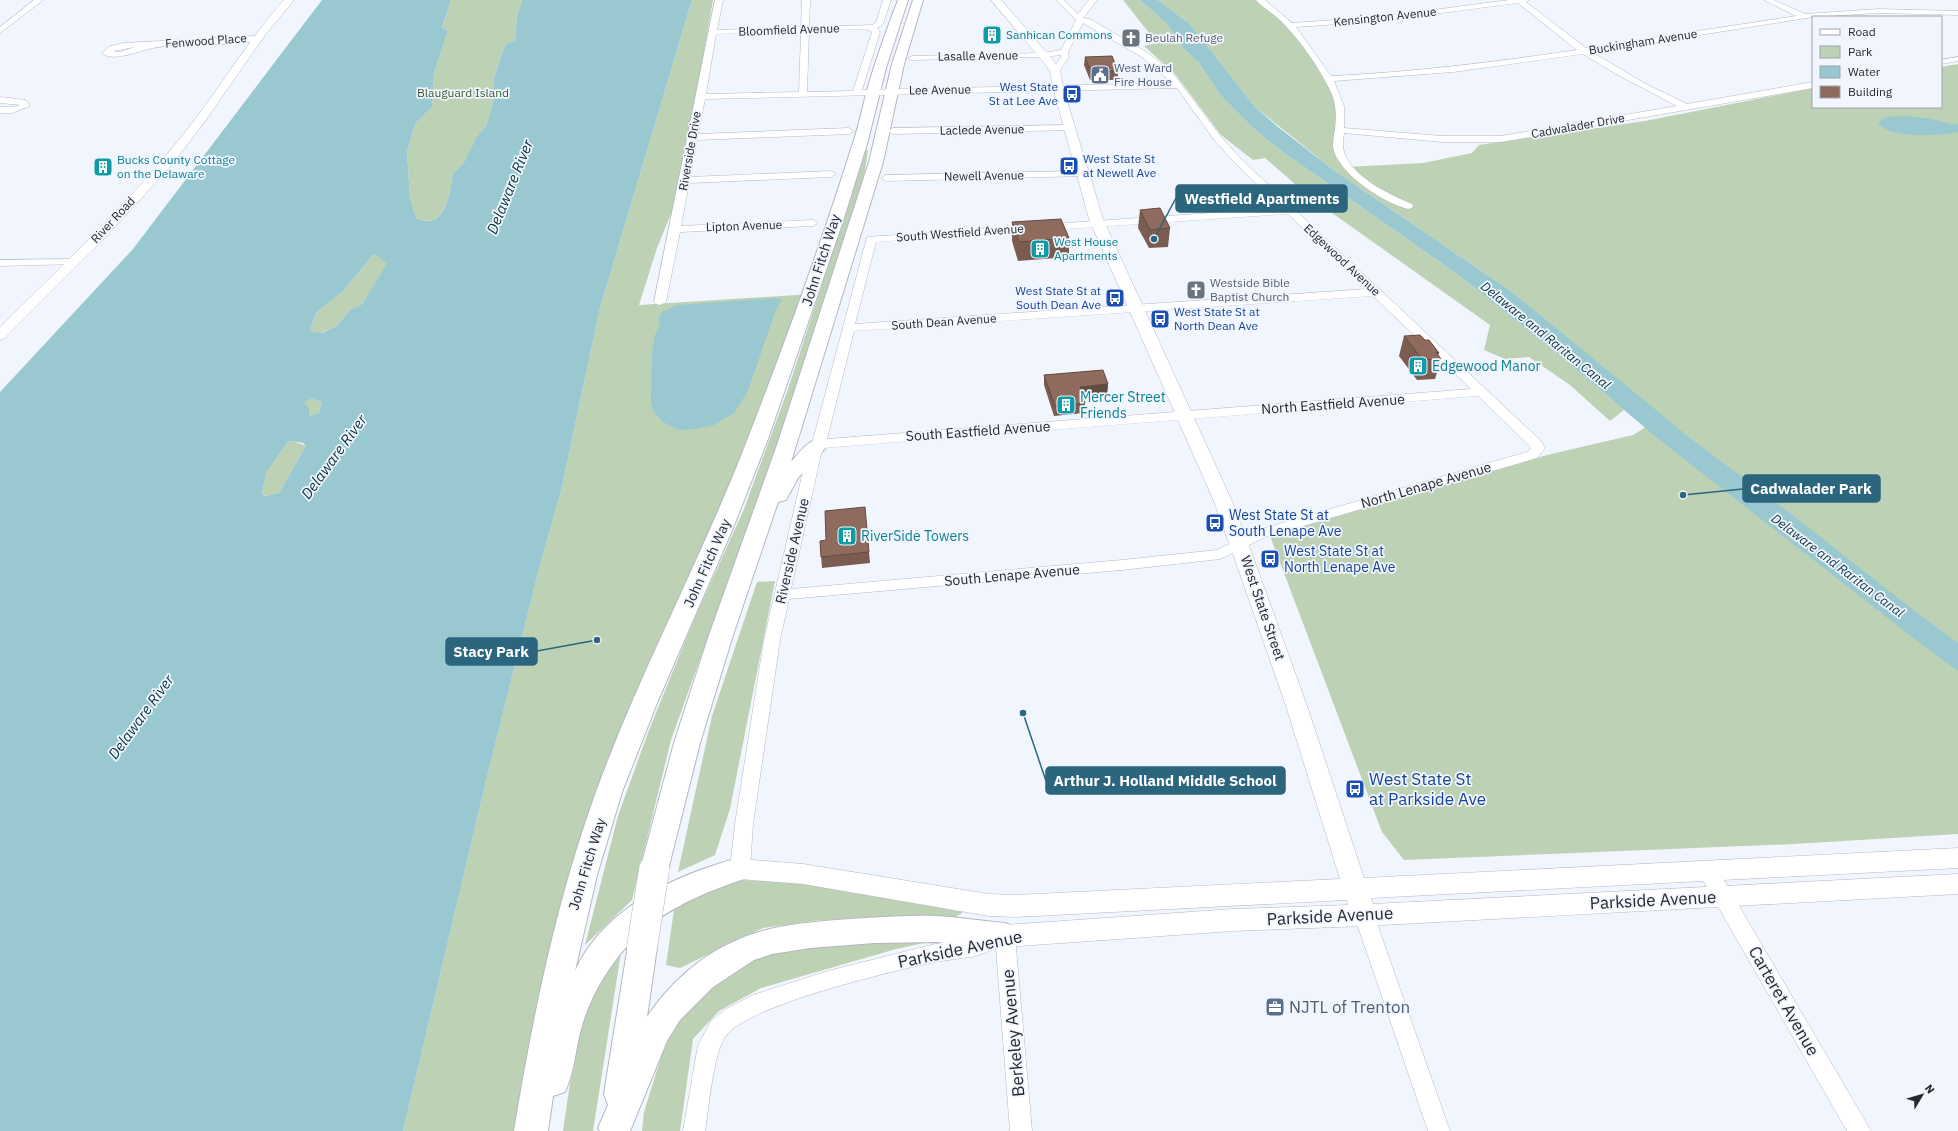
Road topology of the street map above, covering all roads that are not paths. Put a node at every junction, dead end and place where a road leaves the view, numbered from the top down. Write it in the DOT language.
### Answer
graph roads {
  1 [pos="39,0"];
  2 [pos="289,0"];
  3 [pos="719,0"];
  4 [pos="806,0"];
  5 [pos="887,0"];
  6 [pos="903,0"];
  7 [pos="918,0"];
  8 [pos="996,0"];
  9 [pos="1060,0"];
  10 [pos="1093,0"];
  11 [pos="1260,0"];
  12 [pos="1523,0"];
  13 [pos="1768,0"];
  14 [pos="1958,12"];
  15 [pos="1803,16"];
  16 [pos="1080,19"];
  17 [pos="1812,20"];
  18 [pos="1292,25"];
  19 [pos="866,27"];
  20 [pos="805,30"];
  21 [pos="0,31"];
  22 [pos="713,32"];
  23 [pos="1073,32"];
  24 [pos="1108,34"];
  25 [pos="258,38"];
  26 [pos="153,45"];
  27 [pos="1582,51"];
  28 [pos="1064,52"];
  29 [pos="1043,55"];
  30 [pos="912,58"];
  31 [pos="1958,59"];
  32 [pos="1942,62"];
  33 [pos="1057,79"];
  34 [pos="1328,79"];
  35 [pos="1179,85"];
  36 [pos="1812,85"];
  37 [pos="874,92"];
  38 [pos="803,94"];
  39 [pos="700,97"];
  40 [pos="0,100"];
  41 [pos="1686,107"];
  42 [pos="0,110"];
  43 [pos="1070,128"];
  44 [pos="1341,130"];
  45 [pos="849,131"];
  46 [pos="893,131"];
  47 [pos="693,137"];
  48 [pos="831,174"];
  49 [pos="1082,174"];
  50 [pos="886,178"];
  51 [pos="685,180"];
  52 [pos="1408,206"];
  53 [pos="1290,211"];
  54 [pos="812,223"];
  55 [pos="1098,224"];
  56 [pos="676,229"];
  57 [pos="871,239"];
  58 [pos="74,262"];
  59 [pos="0,263"];
  60 [pos="1376,292"];
  61 [pos="660,302"];
  62 [pos="1136,309"];
  63 [pos="848,328"];
  64 [pos="0,335"];
  65 [pos="1481,392"];
  66 [pos="1184,414"];
  67 [pos="819,444"];
  68 [pos="1536,444"];
  69 [pos="1240,545"];
  70 [pos="750,554"];
  71 [pos="781,595"];
  72 [pos="1958,858"];
  73 [pos="740,869"];
  74 [pos="1708,871"];
  75 [pos="1958,884"];
  76 [pos="1355,888"];
  77 [pos="1722,897"];
  78 [pos="1364,915"];
  79 [pos="1005,936"];
  80 [pos="615,1129"];
  81 [pos="531,1131"];
  82 [pos="543,1131"];
  83 [pos="694,1131"];
  84 [pos="1021,1131"];
  85 [pos="1439,1131"];
  86 [pos="1860,1131"];
  1 -- 21 [label="street"];
  2 -- 25 [label="main road, River Road"];
  3 -- 22 [label="street, Riverside Drive"];
  4 -- 20 [label="street"];
  5 -- 19 [label="street"];
  6 -- 37 [label="highway, John Fitch Way"];
  7 -- 37 [label="highway, John Fitch Way"];
  8 -- 29 [label="main road"];
  9 -- 16 [label="street, Edgewood Avenue"];
  10 -- 16 [label="street"];
  11 -- 18 [label="street"];
  12 -- 18 [label="street, Kensington Avenue"];
  12 -- 27 [label="street"];
  13 -- 15 [label="street"];
  14 -- 15 [label="street, Buckingham Avenue"];
  15 -- 17 [label="street"];
  15 -- 27 [label="street, Buckingham Avenue"];
  16 -- 23 [label="street"];
  16 -- 24 [label="street, Edgewood Avenue"];
  18 -- 34 [label="street"];
  19 -- 20 [label="street, Bloomfield Avenue"];
  19 -- 37 [label="street"];
  20 -- 22 [label="street, Bloomfield Avenue"];
  20 -- 38 [label="street"];
  22 -- 39 [label="street, Riverside Drive"];
  23 -- 24 [label="street"];
  23 -- 28 [label="street"];
  24 -- 35 [label="street, Edgewood Avenue"];
  25 -- 26 [label="street, Fenwood Place"];
  25 -- 58 [label="main road, River Road"];
  27 -- 34 [label="street, Buckingham Avenue"];
  27 -- 41 [label="street"];
  28 -- 29 [label="street"];
  28 -- 33 [label="street"];
  29 -- 30 [label="street, Lasalle Avenue"];
  29 -- 33 [label="main road"];
  31 -- 32 [label="street"];
  33 -- 35 [label="street, Lee Avenue"];
  33 -- 37 [label="street, Lee Avenue"];
  33 -- 43 [label="main road, West State Street"];
  34 -- 44 [label="street"];
  35 -- 53 [label="street, Edgewood Avenue"];
  36 -- 41 [label="street, Cadwalader Drive"];
  37 -- 38 [label="street, Lee Avenue"];
  37 -- 70 [label="highway, John Fitch Way"];
  37 -- 81 [label="highway, John Fitch Way"];
  38 -- 39 [label="street, Lee Avenue"];
  39 -- 47 [label="street, Riverside Drive"];
  40 -- 42 [label="street"];
  41 -- 44 [label="street, Cadwalader Drive"];
  43 -- 46 [label="street, Laclede Avenue"];
  43 -- 49 [label="main road, West State Street"];
  44 -- 52 [label="street"];
  45 -- 47 [label="street"];
  47 -- 51 [label="street, Riverside Drive"];
  48 -- 51 [label="street"];
  49 -- 50 [label="street, Newell Avenue"];
  49 -- 55 [label="main road, West State Street"];
  51 -- 56 [label="street, Riverside Drive"];
  53 -- 55 [label="street, South Westfield Avenue"];
  53 -- 60 [label="street, Edgewood Avenue"];
  54 -- 56 [label="street, Lipton Avenue"];
  55 -- 57 [label="street, South Westfield Avenue"];
  55 -- 62 [label="main road, West State Street"];
  56 -- 61 [label="street, Riverside Drive"];
  57 -- 63 [label="street, Riverside Avenue"];
  58 -- 59 [label="street"];
  58 -- 64 [label="main road, River Road"];
  60 -- 62 [label="street, South Dean Avenue"];
  60 -- 65 [label="street, Edgewood Avenue"];
  62 -- 63 [label="street, South Dean Avenue"];
  62 -- 66 [label="main road, West State Street"];
  63 -- 67 [label="street, Riverside Avenue"];
  65 -- 66 [label="street, North Eastfield Avenue"];
  65 -- 68 [label="street, Edgewood Avenue"];
  66 -- 67 [label="street, South Eastfield Avenue"];
  66 -- 69 [label="main road, West State Street"];
  67 -- 70 [label="highway"];
  67 -- 71 [label="street, Riverside Avenue"];
  68 -- 69 [label="street, North Lenape Avenue"];
  69 -- 71 [label="street, South Lenape Avenue"];
  69 -- 76 [label="main road, West State Street"];
  70 -- 80 [label="highway, John Fitch Way, bridge"];
  71 -- 73 [label="street, Riverside Avenue"];
  72 -- 74 [label="main road, Parkside Avenue"];
  73 -- 76 [label="main road, Parkside Avenue"];
  73 -- 82 [label="highway"];
  74 -- 76 [label="main road, Parkside Avenue"];
  74 -- 77 [label="street, Carteret Avenue"];
  75 -- 77 [label="main road, Parkside Avenue"];
  76 -- 78 [label="main road, West State Street"];
  77 -- 78 [label="main road, Parkside Avenue"];
  77 -- 86 [label="street, Carteret Avenue"];
  78 -- 79 [label="main road, Parkside Avenue"];
  78 -- 85 [label="street, West State Street"];
  79 -- 80 [label="highway"];
  79 -- 83 [label="street, Parkside Avenue"];
  79 -- 84 [label="street, Berkeley Avenue"];
}
